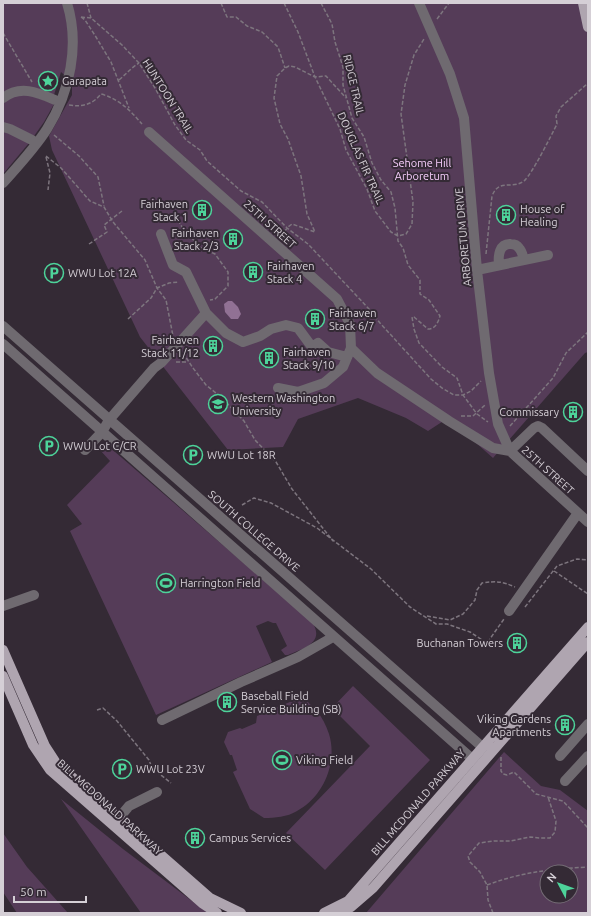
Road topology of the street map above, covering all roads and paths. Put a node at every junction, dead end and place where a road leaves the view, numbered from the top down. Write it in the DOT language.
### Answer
graph roads {
  1 [pos="86,3"];
  2 [pos="221,3"];
  3 [pos="284,3"];
  4 [pos="321,3"];
  5 [pos="419,3"];
  6 [pos="449,3"];
  7 [pos="583,3"];
  8 [pos="68,8"];
  9 [pos="587,14"];
  10 [pos="81,17"];
  11 [pos="91,18"];
  12 [pos="588,27"];
  13 [pos="430,28"];
  14 [pos="3,33"];
  15 [pos="139,63"];
  16 [pos="285,68"];
  17 [pos="314,77"];
  18 [pos="119,80"];
  19 [pos="587,84"];
  20 [pos="38,93"];
  21 [pos="3,98"];
  22 [pos="55,100"];
  23 [pos="347,100"];
  24 [pos="66,104"];
  25 [pos="129,108"];
  26 [pos="3,127"];
  27 [pos="46,130"];
  28 [pos="149,132"];
  29 [pos="35,140"];
  30 [pos="3,183"];
  31 [pos="48,190"];
  32 [pos="104,206"];
  33 [pos="122,211"];
  34 [pos="175,216"];
  35 [pos="111,218"];
  36 [pos="287,228"];
  37 [pos="161,234"];
  38 [pos="398,236"];
  39 [pos="89,244"];
  40 [pos="548,255"];
  41 [pos="524,260"];
  42 [pos="499,265"];
  43 [pos="477,270"];
  44 [pos="189,278"];
  45 [pos="157,288"];
  46 [pos="201,303"];
  47 [pos="206,314"];
  48 [pos="128,318"];
  49 [pos="3,326"];
  50 [pos="588,332"];
  51 [pos="173,335"];
  52 [pos="3,344"];
  53 [pos="184,353"];
  54 [pos="349,353"];
  55 [pos="489,373"];
  56 [pos="278,388"];
  57 [pos="463,395"];
  58 [pos="494,400"];
  59 [pos="477,414"];
  60 [pos="444,417"];
  61 [pos="109,420"];
  62 [pos="102,432"];
  63 [pos="503,434"];
  64 [pos="85,450"];
  65 [pos="510,451"];
  66 [pos="588,471"];
  67 [pos="242,505"];
  68 [pos="578,513"];
  69 [pos="588,522"];
  70 [pos="333,541"];
  71 [pos="588,560"];
  72 [pos="557,566"];
  73 [pos="554,571"];
  74 [pos="524,590"];
  75 [pos="538,591"];
  76 [pos="588,594"];
  77 [pos="34,595"];
  78 [pos="3,606"];
  79 [pos="509,611"];
  80 [pos="426,616"];
  81 [pos="588,627"];
  82 [pos="333,636"];
  83 [pos="588,642"];
  84 [pos="487,643"];
  85 [pos="3,650"];
  86 [pos="3,676"];
  87 [pos="97,710"];
  88 [pos="162,720"];
  89 [pos="588,724"];
  90 [pos="486,750"];
  91 [pos="560,756"];
  92 [pos="588,756"];
  93 [pos="501,757"];
  94 [pos="475,762"];
  95 [pos="565,781"];
  96 [pos="171,783"];
  97 [pos="157,792"];
  98 [pos="548,797"];
  99 [pos="119,818"];
  100 [pos="588,828"];
  101 [pos="588,867"];
  102 [pos="486,885"];
  103 [pos="218,913"];
  104 [pos="241,913"];
  105 [pos="324,913"];
  106 [pos="341,913"];
  107 [pos="493,913"];
  1 -- 11 [label="path"];
  2 -- 16 [label="path"];
  3 -- 17 [label="path, DOUGLAS FIR TRAIL"];
  4 -- 23 [label="path, RIDGE TRAIL"];
  5 -- 13 [label="street, ARBORETUM DRIVE"];
  6 -- 13 [label="path"];
  7 -- 9 [label="main road"];
  8 -- 10 [label="path"];
  8 -- 27 [label="street"];
  9 -- 12 [label="main road"];
  10 -- 11 [label="path"];
  10 -- 18 [label="path"];
  11 -- 15 [label="path, HUNTOON TRAIL"];
  13 -- 38 [label="path"];
  13 -- 43 [label="street, ARBORETUM DRIVE"];
  14 -- 20 [label="path"];
  15 -- 18 [label="path"];
  15 -- 36 [label="path, HUNTOON TRAIL"];
  16 -- 17 [label="path"];
  16 -- 36 [label="path"];
  17 -- 23 [label="path"];
  17 -- 38 [label="path, DOUGLAS FIR TRAIL"];
  18 -- 25 [label="path"];
  19 -- 43 [label="path"];
  20 -- 21 [label="street"];
  20 -- 22 [label="street"];
  23 -- 38 [label="path, RIDGE TRAIL"];
  24 -- 25 [label="path"];
  25 -- 28 [label="path"];
  26 -- 29 [label="street"];
  27 -- 29 [label="street"];
  27 -- 32 [label="path"];
  28 -- 54 [label="street, 25TH STREET"];
  29 -- 30 [label="street"];
  31 -- 32 [label="path"];
  32 -- 35 [label="path"];
  33 -- 35 [label="path"];
  34 -- 46 [label="path"];
  35 -- 39 [label="path"];
  35 -- 45 [label="path"];
  36 -- 57 [label="path, HUNTOON TRAIL"];
  37 -- 44 [label="street"];
  38 -- 57 [label="path, RIDGE TRAIL"];
  40 -- 41 [label="street"];
  41 -- 42 [label="street"];
  41 -- 42 [label="street"];
  42 -- 43 [label="street"];
  43 -- 55 [label="street, ARBORETUM DRIVE"];
  44 -- 45 [label="path"];
  44 -- 46 [label="street"];
  45 -- 48 [label="path"];
  45 -- 51 [label="path"];
  46 -- 47 [label="street"];
  47 -- 54 [label="street"];
  47 -- 61 [label="street"];
  49 -- 61 [label="street, SOUTH COLLEGE DRIVE"];
  50 -- 63 [label="path"];
  52 -- 62 [label="street"];
  53 -- 70 [label="path"];
  54 -- 56 [label="street"];
  54 -- 60 [label="street, 25TH STREET"];
  55 -- 57 [label="path"];
  55 -- 58 [label="street, ARBORETUM DRIVE"];
  57 -- 59 [label="path, RIDGE TRAIL"];
  58 -- 59 [label="path"];
  58 -- 63 [label="street, ARBORETUM DRIVE"];
  59 -- 60 [label="path"];
  59 -- 63 [label="path, RIDGE TRAIL"];
  60 -- 65 [label="street, 25TH STREET"];
  61 -- 62 [label="street"];
  61 -- 90 [label="street, SOUTH COLLEGE DRIVE"];
  62 -- 64 [label="street"];
  62 -- 82 [label="street"];
  63 -- 65 [label="street, ARBORETUM DRIVE"];
  65 -- 66 [label="street"];
  65 -- 68 [label="street, 25TH STREET"];
  67 -- 70 [label="path"];
  68 -- 69 [label="street, 25TH STREET"];
  68 -- 74 [label="street"];
  70 -- 80 [label="path"];
  71 -- 72 [label="path"];
  73 -- 76 [label="path"];
  74 -- 75 [label="path"];
  74 -- 79 [label="street"];
  74 -- 80 [label="path"];
  77 -- 78 [label="street"];
  80 -- 84 [label="path"];
  81 -- 90 [label="main road, BILL MCDONALD PARKWAY"];
  82 -- 88 [label="street"];
  82 -- 94 [label="street"];
  83 -- 90 [label="main road, BILL MCDONALD PARKWAY"];
  85 -- 99 [label="main road, BILL MCDONALD PARKWAY"];
  86 -- 103 [label="main road, BILL MCDONALD PARKWAY"];
  87 -- 96 [label="path"];
  89 -- 91 [label="street"];
  90 -- 94 [label="main road, BILL MCDONALD PARKWAY"];
  92 -- 95 [label="street"];
  93 -- 98 [label="path"];
  94 -- 105 [label="main road, BILL MCDONALD PARKWAY"];
  94 -- 106 [label="main road, BILL MCDONALD PARKWAY"];
  97 -- 99 [label="street"];
  98 -- 100 [label="path"];
  98 -- 102 [label="path"];
  99 -- 104 [label="main road, BILL MCDONALD PARKWAY"];
  101 -- 102 [label="path"];
  102 -- 107 [label="path"];
}
